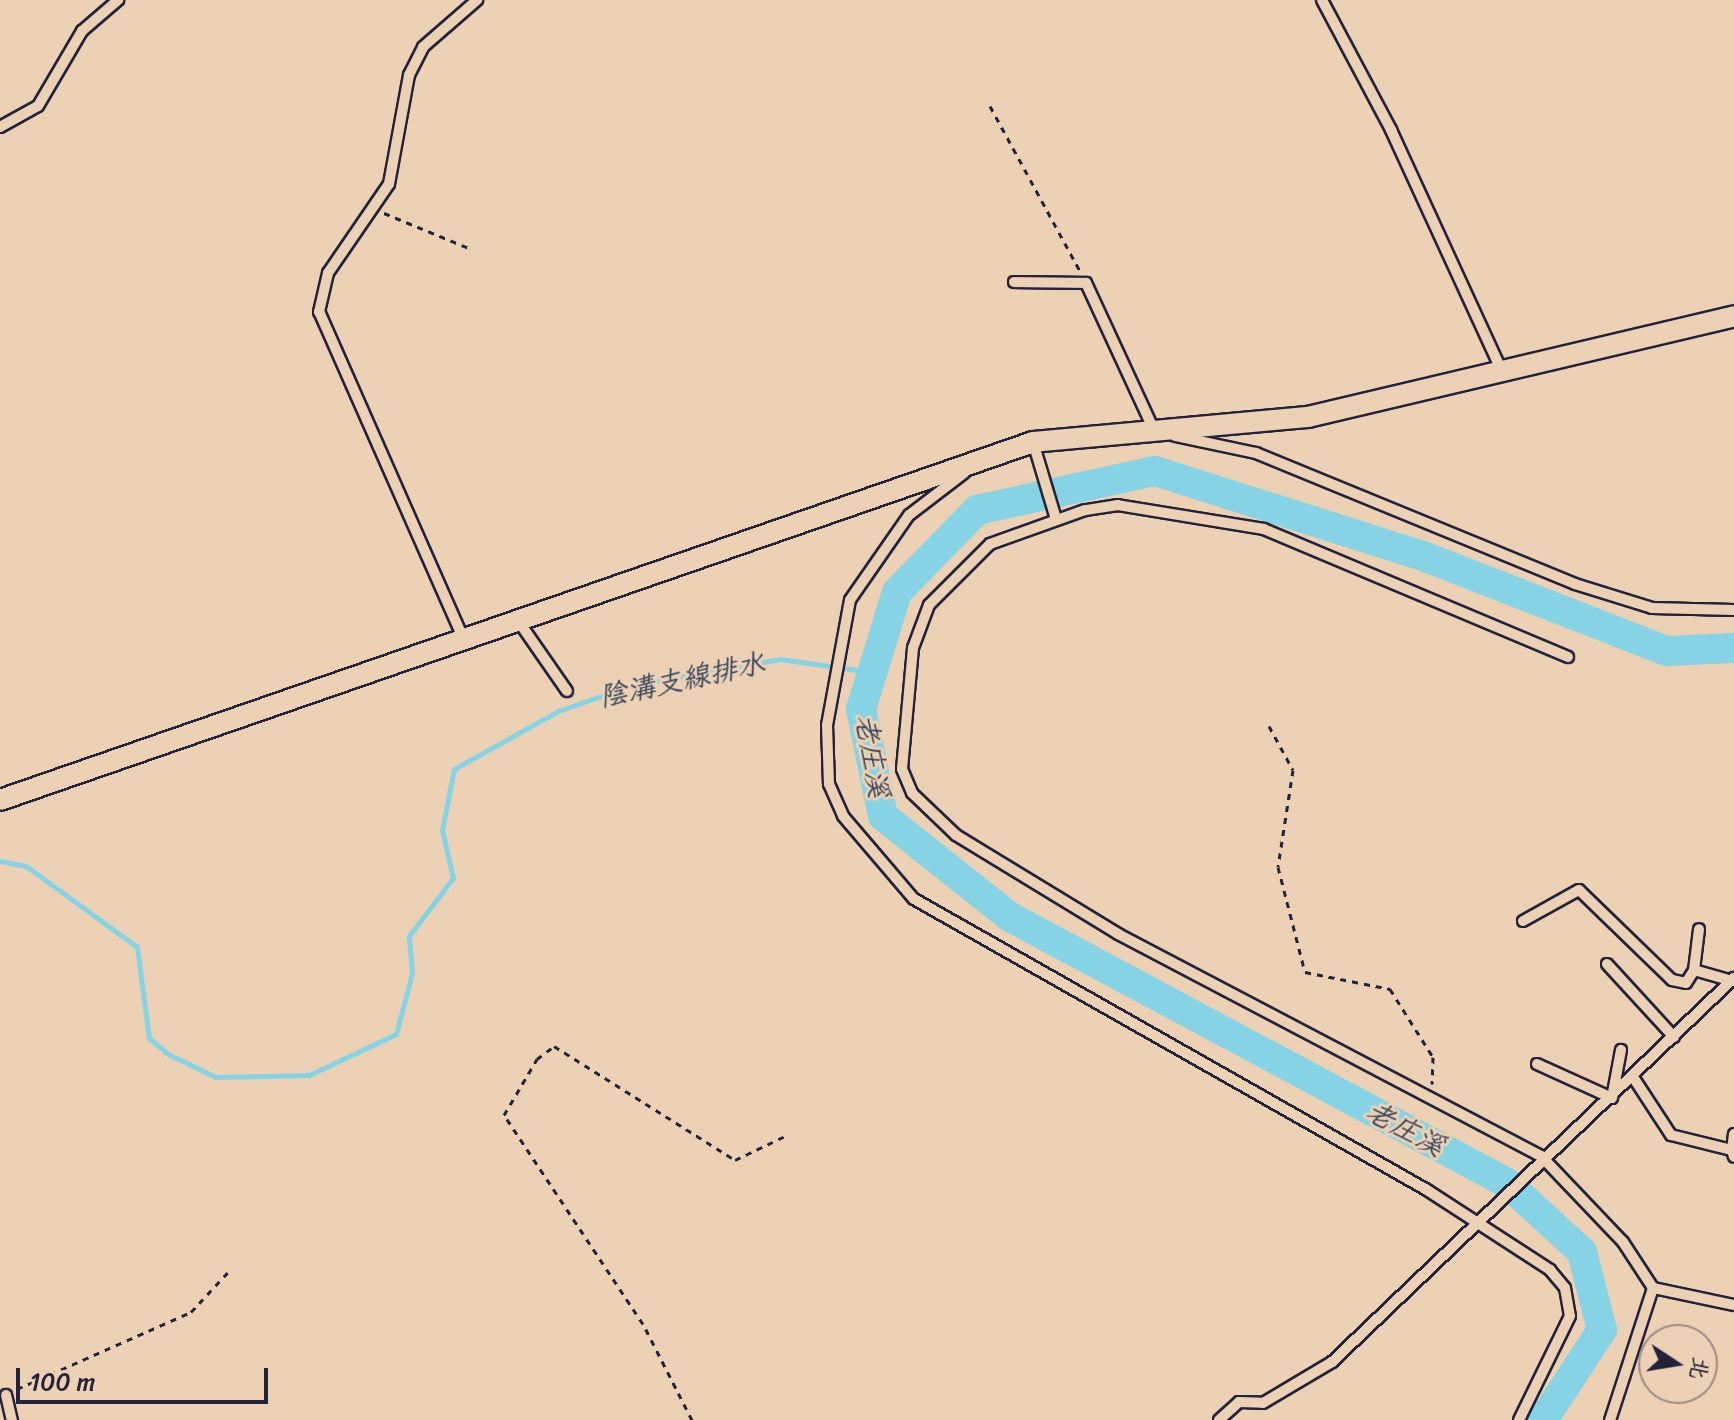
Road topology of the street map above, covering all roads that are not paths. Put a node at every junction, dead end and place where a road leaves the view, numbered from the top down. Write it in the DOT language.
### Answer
graph roads {
  1 [pos="118,0"];
  2 [pos="477,0"];
  3 [pos="1322,0"];
  4 [pos="0,127"];
  5 [pos="1014,282"];
  6 [pos="1734,316"];
  7 [pos="1502,371"];
  8 [pos="1155,432"];
  9 [pos="1033,442"];
  10 [pos="969,469"];
  11 [pos="1055,516"];
  12 [pos="1734,610"];
  13 [pos="519,622"];
  14 [pos="464,640"];
  15 [pos="1568,657"];
  16 [pos="567,691"];
  17 [pos="0,800"];
  18 [pos="1523,921"];
  19 [pos="1699,929"];
  20 [pos="1607,964"];
  21 [pos="1694,970"];
  22 [pos="1733,980"];
  23 [pos="1674,1037"];
  24 [pos="1621,1050"];
  25 [pos="1537,1064"];
  26 [pos="1635,1080"];
  27 [pos="1612,1098"];
  28 [pos="1734,1134"];
  29 [pos="1733,1154"];
  30 [pos="1538,1160"];
  31 [pos="1480,1221"];
  32 [pos="1653,1288"];
  33 [pos="1734,1305"];
  34 [pos="6,1395"];
  35 [pos="12,1420"];
  36 [pos="1219,1420"];
  37 [pos="1519,1420"];
  38 [pos="1610,1420"];
  1 -- 4 [label="lane"];
  2 -- 14 [label="lane"];
  3 -- 7 [label="lane"];
  5 -- 8 [label="lane"];
  6 -- 7 [label="street"];
  7 -- 8 [label="street"];
  8 -- 9 [label="street"];
  8 -- 12 [label="lane"];
  9 -- 10 [label="street"];
  9 -- 11 [label="lane"];
  10 -- 13 [label="street"];
  10 -- 31 [label="lane"];
  11 -- 15 [label="lane"];
  11 -- 30 [label="lane"];
  13 -- 14 [label="street"];
  13 -- 16 [label="lane"];
  14 -- 17 [label="street"];
  18 -- 21 [label="lane"];
  19 -- 21 [label="lane"];
  20 -- 23 [label="lane"];
  21 -- 22 [label="lane"];
  22 -- 23 [label="lane"];
  23 -- 26 [label="lane"];
  24 -- 27 [label="lane"];
  25 -- 27 [label="lane"];
  26 -- 27 [label="lane"];
  26 -- 29 [label="lane"];
  27 -- 30 [label="lane"];
  28 -- 29 [label="lane"];
  30 -- 31 [label="lane"];
  30 -- 32 [label="lane"];
  31 -- 36 [label="lane"];
  31 -- 37 [label="lane"];
  32 -- 33 [label="lane"];
  32 -- 38 [label="lane"];
  34 -- 35 [label="lane"];
}
